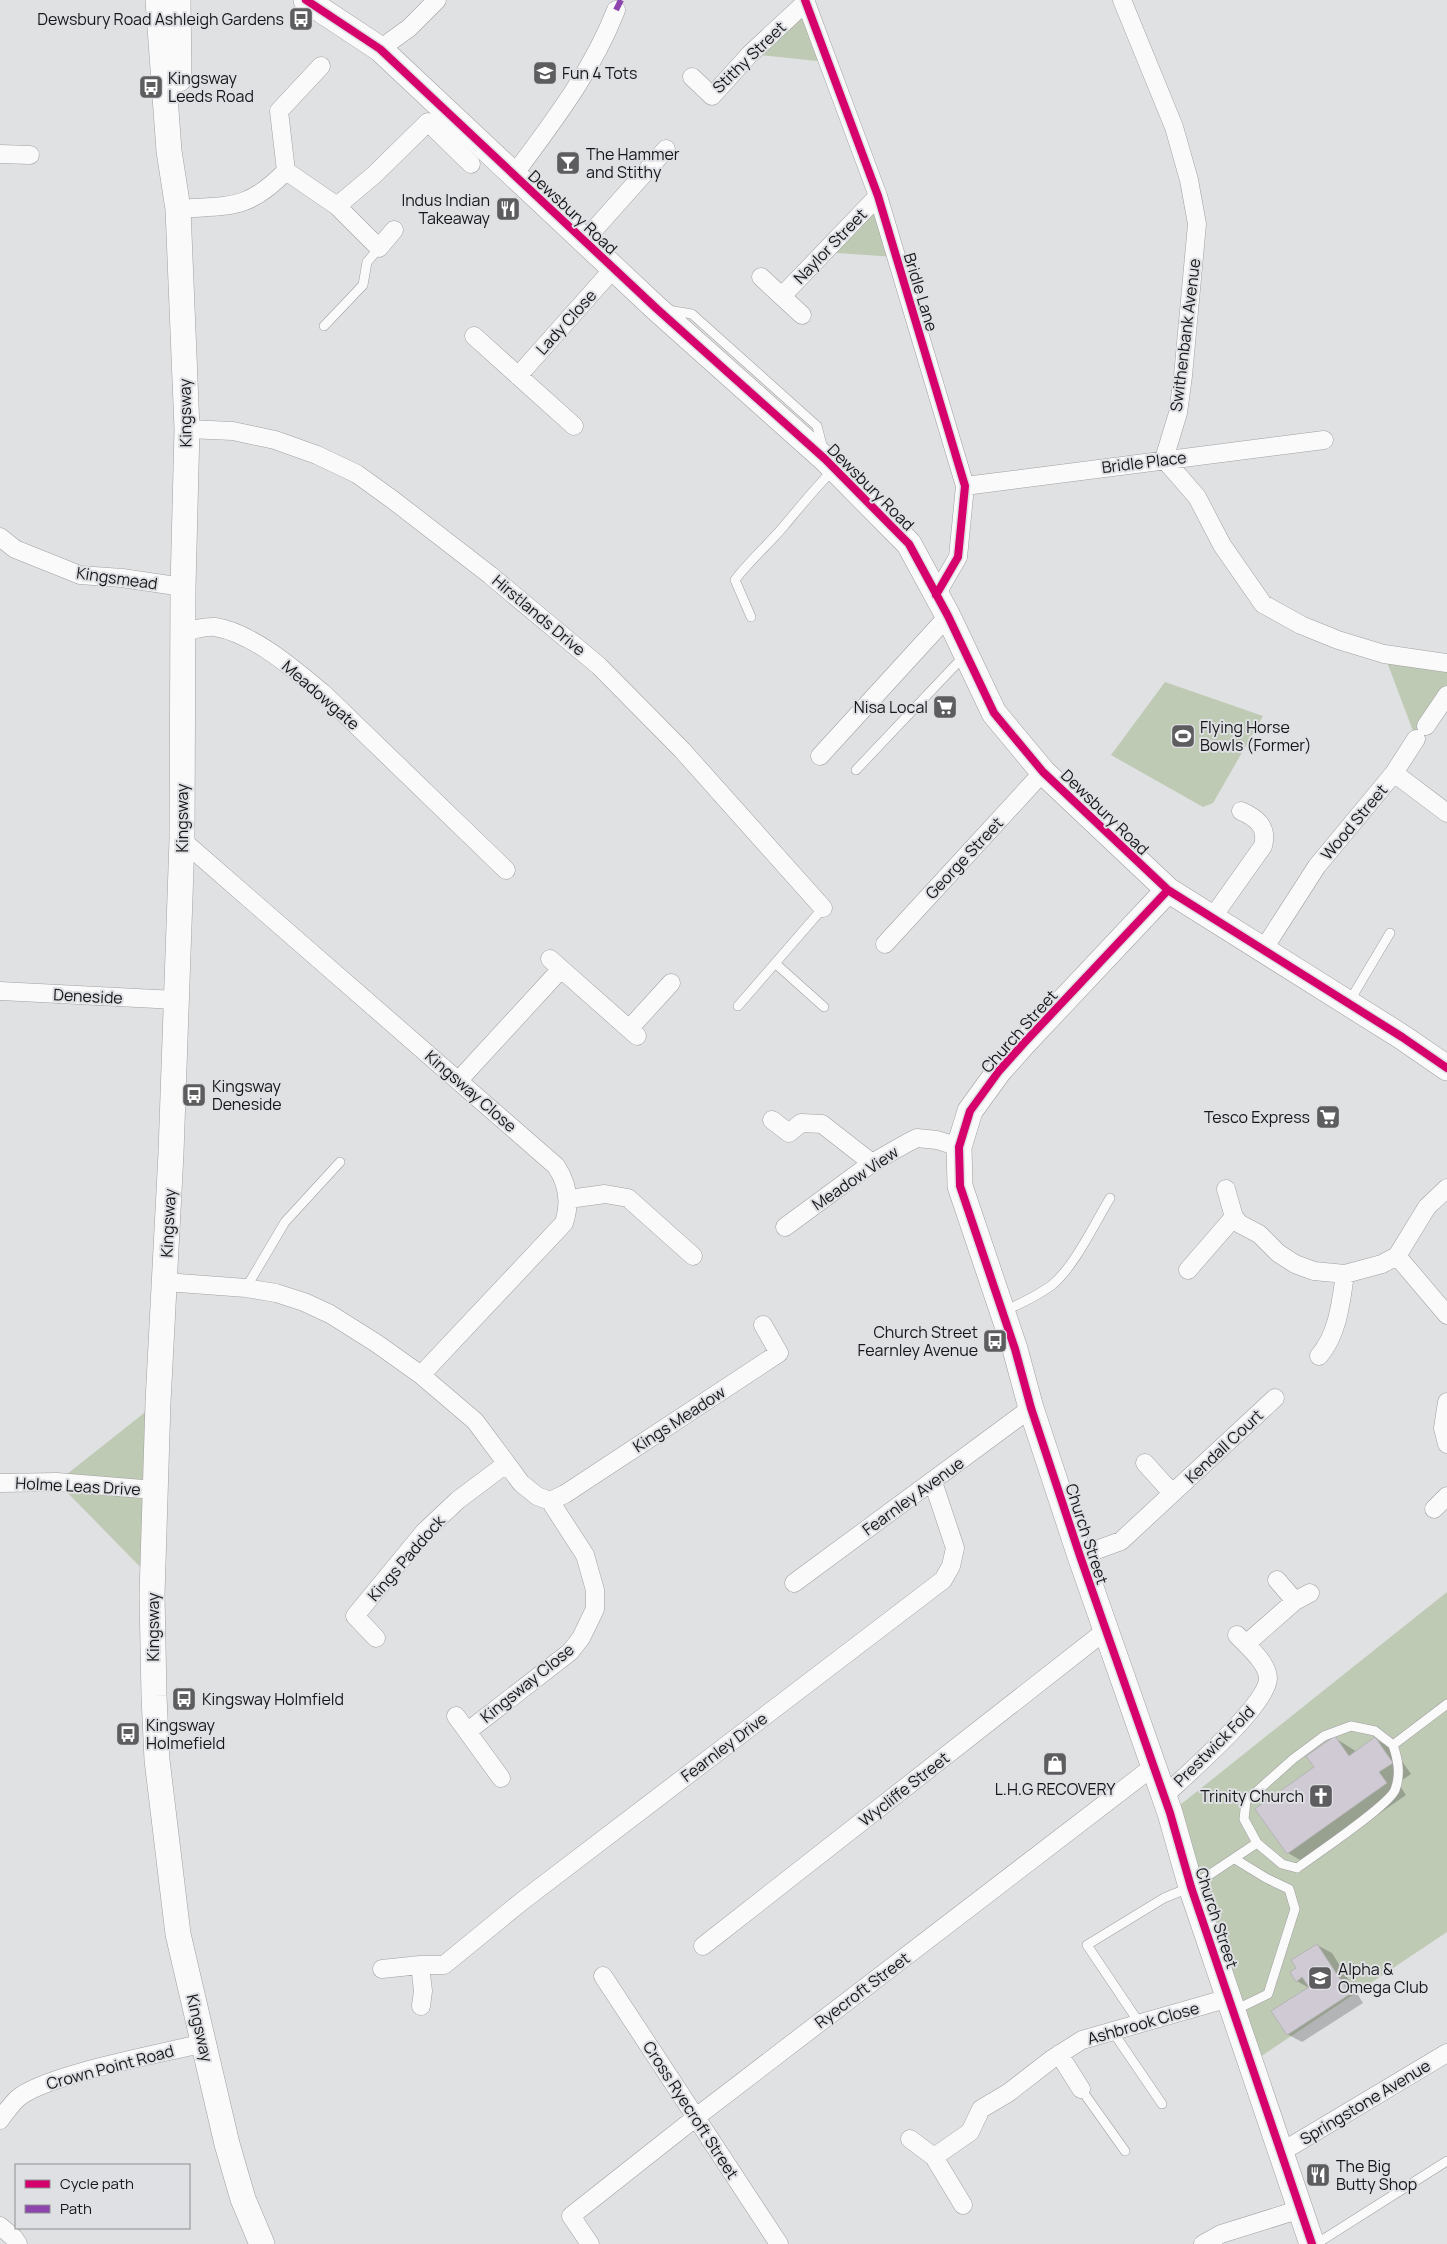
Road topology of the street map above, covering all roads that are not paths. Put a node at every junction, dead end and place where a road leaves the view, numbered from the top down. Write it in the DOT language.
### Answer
graph roads {
  1 [pos="158,0"];
  2 [pos="178,0"];
  3 [pos="306,0"];
  4 [pos="437,0"];
  5 [pos="1122,0"];
  6 [pos="805,1"];
  7 [pos="616,10"];
  8 [pos="380,49"];
  9 [pos="321,66"];
  10 [pos="692,78"];
  11 [pos="666,148"];
  12 [pos="0,154"];
  13 [pos="30,155"];
  14 [pos="471,164"];
  15 [pos="286,171"];
  16 [pos="513,176"];
  17 [pos="878,196"];
  18 [pos="177,199"];
  19 [pos="337,206"];
  20 [pos="394,230"];
  21 [pos="584,242"];
  22 [pos="379,248"];
  23 [pos="614,268"];
  24 [pos="762,277"];
  25 [pos="782,296"];
  26 [pos="802,314"];
  27 [pos="324,326"];
  28 [pos="474,336"];
  29 [pos="518,376"];
  30 [pos="574,426"];
  31 [pos="187,429"];
  32 [pos="1324,440"];
  33 [pos="1164,459"];
  34 [pos="830,464"];
  35 [pos="965,486"];
  36 [pos="0,537"];
  37 [pos="183,587"];
  38 [pos="936,595"];
  39 [pos="948,616"];
  40 [pos="751,617"];
  41 [pos="184,631"];
  42 [pos="965,655"];
  43 [pos="1447,663"];
  44 [pos="1447,695"];
  45 [pos="820,756"];
  46 [pos="856,770"];
  47 [pos="1043,772"];
  48 [pos="1394,773"];
  49 [pos="1241,811"];
  50 [pos="1447,813"];
  51 [pos="182,840"];
  52 [pos="506,870"];
  53 [pos="1168,890"];
  54 [pos="823,908"];
  55 [pos="1212,918"];
  56 [pos="1390,933"];
  57 [pos="885,944"];
  58 [pos="1263,950"];
  59 [pos="776,964"];
  60 [pos="671,983"];
  61 [pos="0,991"];
  62 [pos="176,1000"];
  63 [pos="1347,1004"];
  64 [pos="738,1006"];
  65 [pos="824,1008"];
  66 [pos="1447,1068"];
  67 [pos="459,1080"];
  68 [pos="772,1120"];
  69 [pos="958,1147"];
  70 [pos="340,1162"];
  71 [pos="872,1163"];
  72 [pos="1447,1188"];
  73 [pos="1226,1189"];
  74 [pos="1110,1198"];
  75 [pos="569,1199"];
  76 [pos="1234,1217"];
  77 [pos="785,1227"];
  78 [pos="693,1256"];
  79 [pos="1397,1256"];
  80 [pos="1188,1270"];
  81 [pos="1345,1274"];
  82 [pos="165,1282"];
  83 [pos="246,1288"];
  84 [pos="1001,1312"];
  85 [pos="1447,1315"];
  86 [pos="763,1325"];
  87 [pos="1319,1356"];
  88 [pos="421,1375"];
  89 [pos="1276,1398"];
  90 [pos="1447,1402"];
  91 [pos="1031,1408"];
  92 [pos="1447,1444"];
  93 [pos="1145,1463"];
  94 [pos="506,1464"];
  95 [pos="933,1482"];
  96 [pos="0,1484"];
  97 [pos="155,1490"];
  98 [pos="1172,1493"];
  99 [pos="1447,1496"];
  100 [pos="550,1501"];
  101 [pos="1434,1509"];
  102 [pos="1080,1556"];
  103 [pos="1278,1580"];
  104 [pos="794,1583"];
  105 [pos="1105,1632"];
  106 [pos="376,1638"];
  107 [pos="1447,1704"];
  108 [pos="456,1716"];
  109 [pos="468,1731"];
  110 [pos="1393,1745"];
  111 [pos="1154,1766"];
  112 [pos="501,1778"];
  113 [pos="1164,1796"];
  114 [pos="1257,1843"];
  115 [pos="1235,1859"];
  116 [pos="1192,1887"];
  117 [pos="703,1946"];
  118 [pos="420,1965"];
  119 [pos="382,1969"];
  120 [pos="603,1976"];
  121 [pos="1232,2004"];
  122 [pos="421,2006"];
  123 [pos="1140,2024"];
  124 [pos="1113,2032"];
  125 [pos="204,2043"];
  126 [pos="1447,2053"];
  127 [pos="1059,2054"];
  128 [pos="1081,2089"];
  129 [pos="1162,2104"];
  130 [pos="695,2118"];
  131 [pos="0,2120"];
  132 [pos="910,2139"];
  133 [pos="1125,2151"];
  134 [pos="1283,2151"];
  135 [pos="934,2157"];
  136 [pos="1447,2161"];
  137 [pos="963,2205"];
  138 [pos="1301,2210"];
  139 [pos="0,2226"];
  140 [pos="18,2244"];
  141 [pos="262,2244"];
  142 [pos="590,2244"];
  143 [pos="778,2244"];
  144 [pos="1203,2244"];
  145 [pos="1312,2244"];
  146 [pos="1316,2244"];
  1 -- 18 [label="street, Kingsway"];
  2 -- 18 [label="street, Kingsway"];
  3 -- 8 [label="street, Dewsbury Road"];
  4 -- 8 [label="street"];
  5 -- 33 [label="street, Swithenbank Avenue"];
  6 -- 10 [label="street, Stithy Street"];
  6 -- 17 [label="street, Bridle Lane"];
  7 -- 16 [label="street"];
  8 -- 16 [label="street, Dewsbury Road"];
  9 -- 15 [label="street"];
  11 -- 21 [label="street"];
  12 -- 13 [label="street"];
  14 -- 19 [label="street"];
  15 -- 18 [label="street"];
  15 -- 19 [label="street"];
  16 -- 21 [label="street, Dewsbury Road"];
  17 -- 25 [label="street, Naylor Street"];
  17 -- 35 [label="street, Bridle Lane"];
  18 -- 31 [label="street, Kingsway"];
  19 -- 22 [label="street"];
  20 -- 22 [label="street"];
  21 -- 23 [label="street, Dewsbury Road"];
  22 -- 27 [label="lane"];
  23 -- 29 [label="street, Lady Close"];
  23 -- 34 [label="street, Dewsbury Road"];
  24 -- 25 [label="street, Naylor Street"];
  25 -- 26 [label="street, Naylor Street"];
  28 -- 29 [label="street"];
  29 -- 30 [label="street"];
  31 -- 37 [label="street, Kingsway"];
  31 -- 54 [label="street, Hirstlands Drive"];
  32 -- 33 [label="street, Bridle Place"];
  33 -- 35 [label="street, Bridle Place"];
  33 -- 43 [label="street"];
  34 -- 38 [label="street, Dewsbury Road"];
  34 -- 40 [label="lane"];
  35 -- 38 [label="street, Bridle Lane"];
  36 -- 37 [label="street, Kingsmead"];
  37 -- 41 [label="street, Kingsway"];
  38 -- 39 [label="street, Dewsbury Road"];
  39 -- 42 [label="street, Dewsbury Road"];
  39 -- 45 [label="street"];
  41 -- 51 [label="street, Kingsway"];
  41 -- 52 [label="street, Meadowgate"];
  42 -- 46 [label="lane"];
  42 -- 47 [label="street, Dewsbury Road"];
  44 -- 48 [label="street, Wood Street"];
  47 -- 53 [label="street, Dewsbury Road"];
  47 -- 57 [label="street, George Street"];
  48 -- 50 [label="street"];
  48 -- 58 [label="street, Wood Street"];
  49 -- 55 [label="street"];
  51 -- 62 [label="street, Kingsway"];
  51 -- 67 [label="street, Kingsway Close"];
  53 -- 55 [label="street, Dewsbury Road"];
  53 -- 69 [label="street, Church Street"];
  54 -- 59 [label="lane"];
  55 -- 58 [label="street, Dewsbury Road"];
  56 -- 63 [label="lane"];
  58 -- 63 [label="street, Dewsbury Road"];
  59 -- 64 [label="lane"];
  59 -- 65 [label="lane"];
  60 -- 67 [label="street"];
  61 -- 62 [label="street, Deneside"];
  62 -- 82 [label="street, Kingsway"];
  63 -- 66 [label="street, Dewsbury Road"];
  67 -- 75 [label="street, Kingsway Close"];
  68 -- 71 [label="street"];
  69 -- 71 [label="street, Meadow View"];
  69 -- 84 [label="street, Church Street"];
  70 -- 83 [label="lane"];
  71 -- 77 [label="street, Meadow View"];
  72 -- 79 [label="street"];
  73 -- 76 [label="street"];
  74 -- 84 [label="lane"];
  75 -- 78 [label="street"];
  75 -- 88 [label="street, Kingsway Close"];
  76 -- 80 [label="street"];
  76 -- 81 [label="street"];
  79 -- 81 [label="street"];
  79 -- 85 [label="street"];
  81 -- 87 [label="street"];
  82 -- 83 [label="street, Kingsway Close"];
  82 -- 97 [label="street, Kingsway"];
  83 -- 88 [label="street, Kingsway Close"];
  84 -- 91 [label="street, Church Street"];
  86 -- 100 [label="street, Kings Meadow"];
  88 -- 94 [label="street, Kingsway Close"];
  89 -- 98 [label="street, Kendall Court"];
  90 -- 92 [label="street"];
  91 -- 95 [label="street, Fearnley Avenue"];
  91 -- 102 [label="street, Church Street"];
  93 -- 98 [label="street, Kendall Court"];
  94 -- 100 [label="street, Kingsway Close"];
  94 -- 106 [label="street, Kings Paddock"];
  95 -- 104 [label="street, Fearnley Avenue"];
  95 -- 118 [label="street, Fearnley Drive"];
  96 -- 97 [label="street, Holme Leas Drive"];
  97 -- 125 [label="street, Kingsway"];
  98 -- 102 [label="street, Kendall Court"];
  99 -- 101 [label="street"];
  100 -- 109 [label="street, Kingsway Close"];
  102 -- 105 [label="street, Church Street"];
  103 -- 113 [label="street, Prestwick Fold"];
  105 -- 111 [label="street, Church Street"];
  105 -- 117 [label="street, Wycliffe Street"];
  107 -- 110 [label="lane"];
  108 -- 109 [label="street"];
  109 -- 112 [label="street"];
  110 -- 114 [label="lane"];
  110 -- 114 [label="lane"];
  111 -- 113 [label="street, Church Street"];
  111 -- 130 [label="street, Ryecroft Street"];
  113 -- 116 [label="street, Church Street"];
  114 -- 115 [label="lane"];
  115 -- 116 [label="lane"];
  115 -- 121 [label="lane"];
  116 -- 121 [label="street, Church Street"];
  116 -- 123 [label="lane"];
  118 -- 119 [label="street, Fearnley Drive"];
  118 -- 122 [label="street"];
  120 -- 130 [label="street, Cross Ryecroft Street"];
  121 -- 123 [label="street, Ashbrook Close"];
  121 -- 134 [label="street, Church Street"];
  123 -- 124 [label="street, Ashbrook Close"];
  124 -- 127 [label="street, Ashbrook Close"];
  124 -- 129 [label="lane"];
  125 -- 131 [label="street, Crown Point Road"];
  125 -- 141 [label="street, Kingsway"];
  126 -- 134 [label="street, Springstone Avenue"];
  127 -- 128 [label="street"];
  127 -- 135 [label="street, Ashbrook Close"];
  128 -- 133 [label="lane"];
  130 -- 142 [label="street, Ryecroft Street"];
  130 -- 143 [label="street, Cross Ryecroft Street"];
  132 -- 135 [label="street"];
  134 -- 138 [label="street, Church Street"];
  135 -- 137 [label="street"];
  136 -- 146 [label="lane"];
  138 -- 144 [label="street"];
  138 -- 145 [label="street, Church Street"];
  139 -- 140 [label="street"];
}
